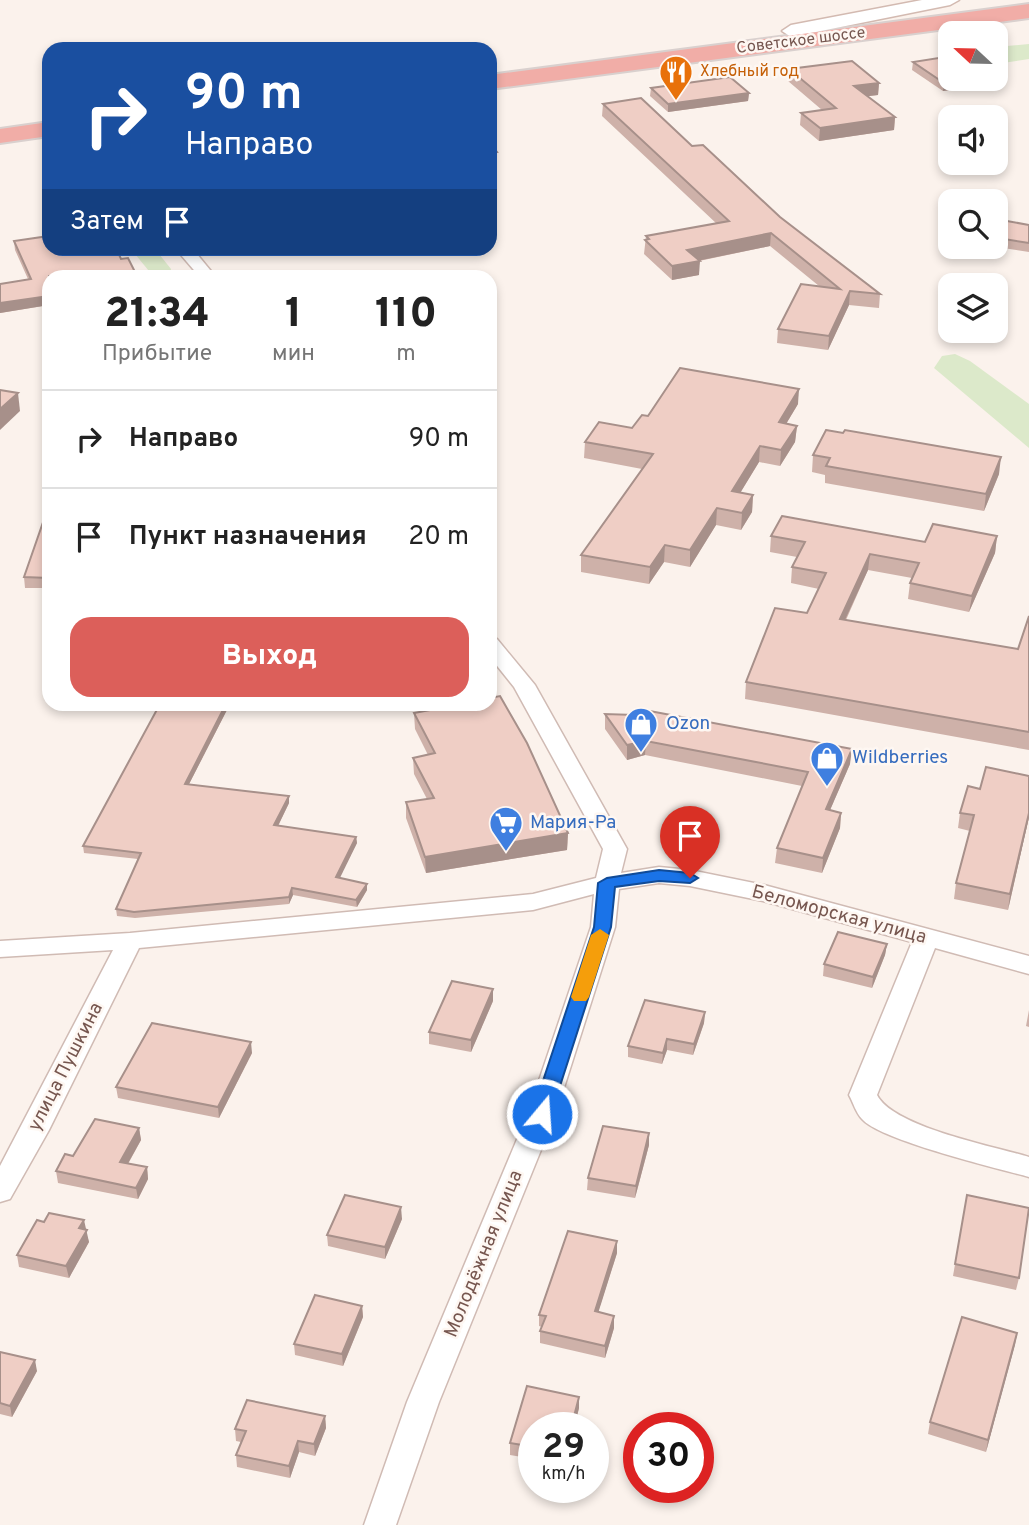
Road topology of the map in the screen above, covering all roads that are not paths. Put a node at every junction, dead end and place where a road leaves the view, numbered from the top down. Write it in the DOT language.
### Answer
graph roads {
  1 [pos="950,0"];
  2 [pos="1029,0"];
  3 [pos="1029,11"];
  4 [pos="791,31"];
  5 [pos="497,70"];
  6 [pos="497,81"];
  7 [pos="42,131"];
  8 [pos="0,136"];
  9 [pos="42,145"];
  10 [pos="0,150"];
  11 [pos="190,256"];
  12 [pos="201,270"];
  13 [pos="497,652"];
  14 [pos="607,883"];
  15 [pos="926,939"];
  16 [pos="130,941"];
  17 [pos="0,949"];
  18 [pos="1029,965"];
  19 [pos="1029,1167"];
  20 [pos="0,1191"];
  21 [pos="380,1525"];
  1 -- 4 [label="main road"];
  2 -- 4 [label="highway, Советское шоссе"];
  3 -- 6 [label="highway, Советское шоссе"];
  4 -- 5 [label="highway, Советское шоссе"];
  7 -- 8 [label="highway"];
  9 -- 10 [label="highway"];
  11 -- 12 [label="street"];
  13 -- 14 [label="street, Молодёжная улица"];
  14 -- 15 [label="street, Беломорская улица"];
  14 -- 16 [label="street, Беломорская улица"];
  14 -- 21 [label="street, Молодёжная улица"];
  15 -- 18 [label="street, Беломорская улица"];
  15 -- 19 [label="street"];
  16 -- 17 [label="street, Беломорская улица"];
  16 -- 20 [label="street, улица Пушкина"];
}
